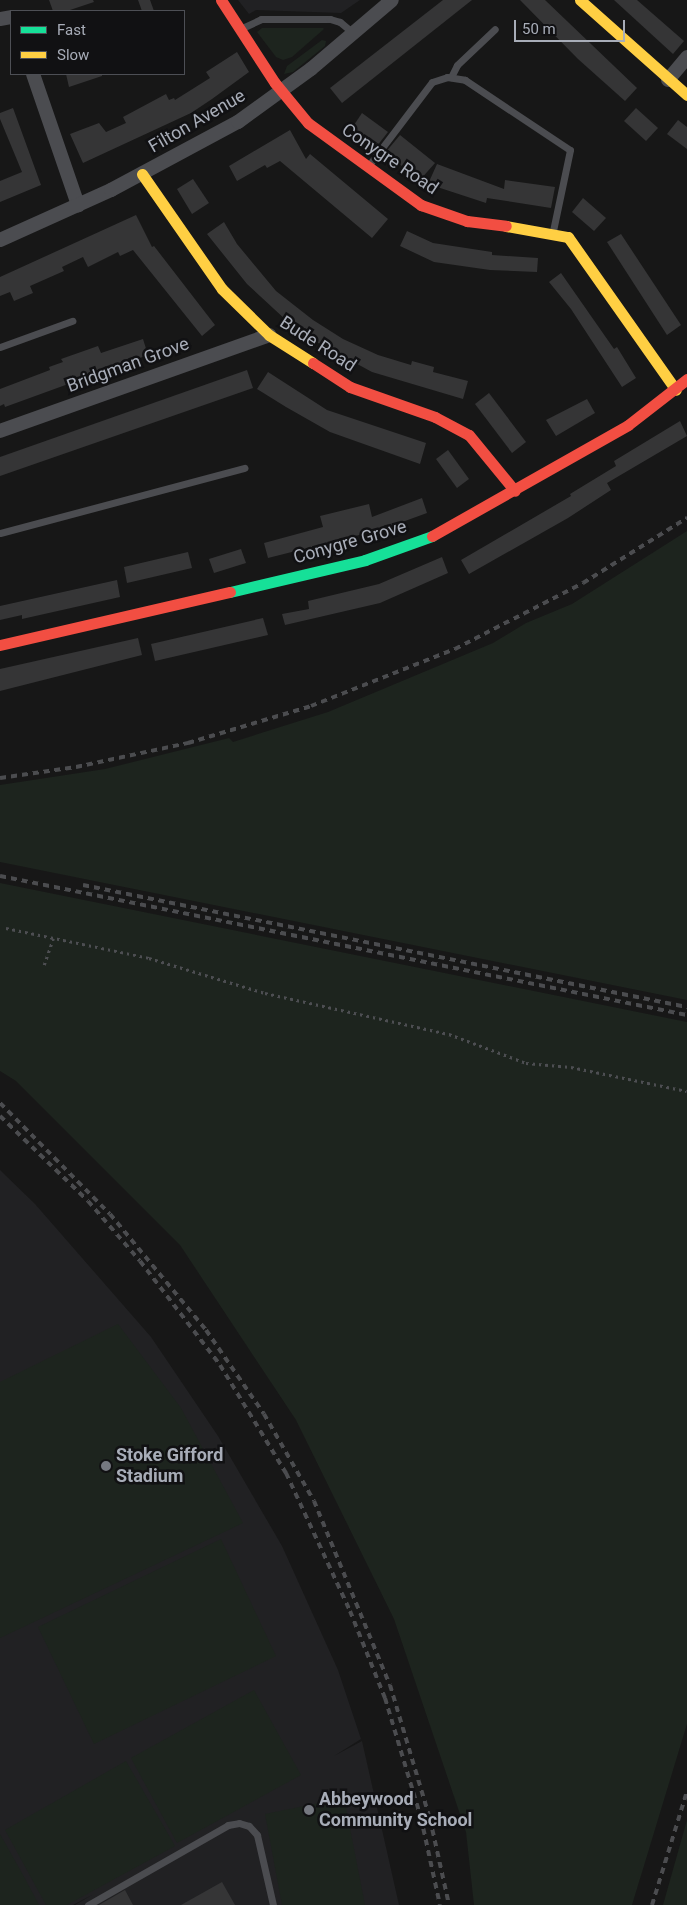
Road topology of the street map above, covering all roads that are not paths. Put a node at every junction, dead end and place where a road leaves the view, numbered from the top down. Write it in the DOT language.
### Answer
graph roads {
  1 [pos="221,0"];
  2 [pos="392,0"];
  3 [pos="580,0"];
  4 [pos="240,29"];
  5 [pos="495,29"];
  6 [pos="353,33"];
  7 [pos="687,57"];
  8 [pos="33,75"];
  9 [pos="451,77"];
  10 [pos="668,80"];
  11 [pos="281,92"];
  12 [pos="687,95"];
  13 [pos="368,166"];
  14 [pos="142,174"];
  15 [pos="78,206"];
  16 [pos="553,232"];
  17 [pos="0,240"];
  18 [pos="72,321"];
  19 [pos="269,335"];
  20 [pos="0,347"];
  21 [pos="687,378"];
  22 [pos="676,390"];
  23 [pos="0,431"];
  24 [pos="245,468"];
  25 [pos="515,491"];
  26 [pos="0,533"];
  27 [pos="0,645"];
  28 [pos="88,1905"];
  29 [pos="273,1905"];
  1 -- 4 [label="street, Conygre Road"];
  2 -- 6 [label="street, Filton Avenue"];
  3 -- 10 [label="street"];
  4 -- 6 [label="lane"];
  4 -- 11 [label="street, Conygre Road"];
  5 -- 9 [label="lane"];
  6 -- 11 [label="street, Filton Avenue"];
  7 -- 10 [label="street"];
  8 -- 15 [label="street"];
  9 -- 13 [label="lane"];
  9 -- 16 [label="lane"];
  10 -- 12 [label="street"];
  11 -- 13 [label="street, Conygre Road"];
  11 -- 14 [label="street, Filton Avenue"];
  13 -- 16 [label="street, Conygre Road"];
  14 -- 15 [label="street, Filton Avenue"];
  14 -- 19 [label="street, Bude Road"];
  15 -- 17 [label="street, Filton Avenue"];
  16 -- 22 [label="street, Conygre Road"];
  18 -- 20 [label="lane"];
  19 -- 23 [label="street, Bridgman Grove"];
  19 -- 25 [label="street, Bude Road"];
  21 -- 22 [label="street, Conygre Grove"];
  22 -- 25 [label="street, Conygre Grove"];
  24 -- 26 [label="lane"];
  25 -- 27 [label="street, Conygre Grove"];
  28 -- 29 [label="lane"];
}
